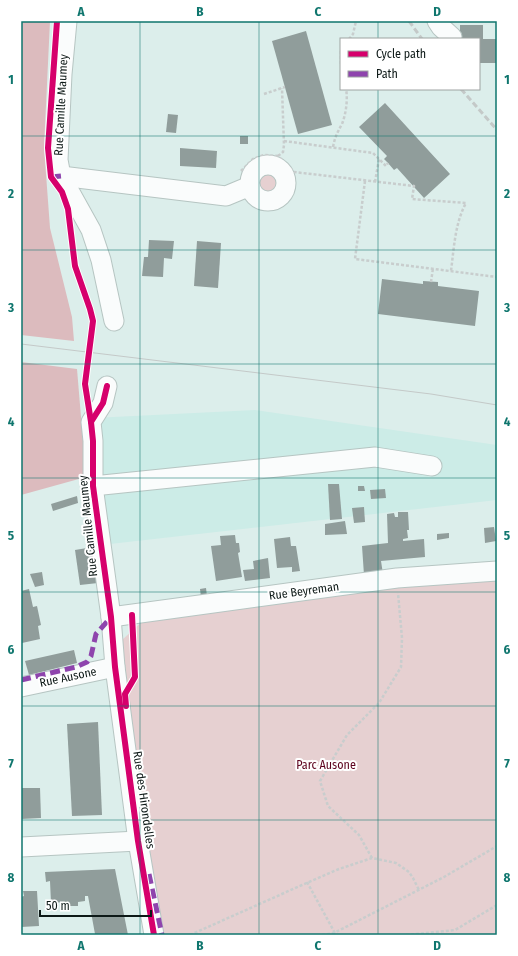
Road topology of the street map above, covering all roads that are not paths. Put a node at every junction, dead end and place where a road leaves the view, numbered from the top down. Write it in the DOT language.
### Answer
graph roads {
  1 [pos="67,21"];
  2 [pos="437,21"];
  3 [pos="452,37"];
  4 [pos="61,176"];
  5 [pos="250,186"];
  6 [pos="114,321"];
  7 [pos="107,386"];
  8 [pos="432,466"];
  9 [pos="93,486"];
  10 [pos="497,571"];
  11 [pos="111,617"];
  12 [pos="115,667"];
  13 [pos="21,687"];
  14 [pos="138,841"];
  15 [pos="21,847"];
  16 [pos="154,935"];
  1 -- 4 [label="street, Rue Camille Maumey"];
  2 -- 3 [label="street"];
  4 -- 5 [label="street"];
  4 -- 6 [label="street, Rue Camille Maumey"];
  7 -- 9 [label="street, Rue Camille Maumey"];
  8 -- 9 [label="street"];
  9 -- 11 [label="street, Rue Camille Maumey"];
  10 -- 11 [label="street, Rue Beyreman"];
  11 -- 12 [label="street, Rue Camille Maumey"];
  12 -- 13 [label="street, Rue Ausone"];
  12 -- 14 [label="street, Rue des Hirondelles"];
  14 -- 15 [label="street"];
  14 -- 16 [label="street, Rue des Hirondelles"];
}
